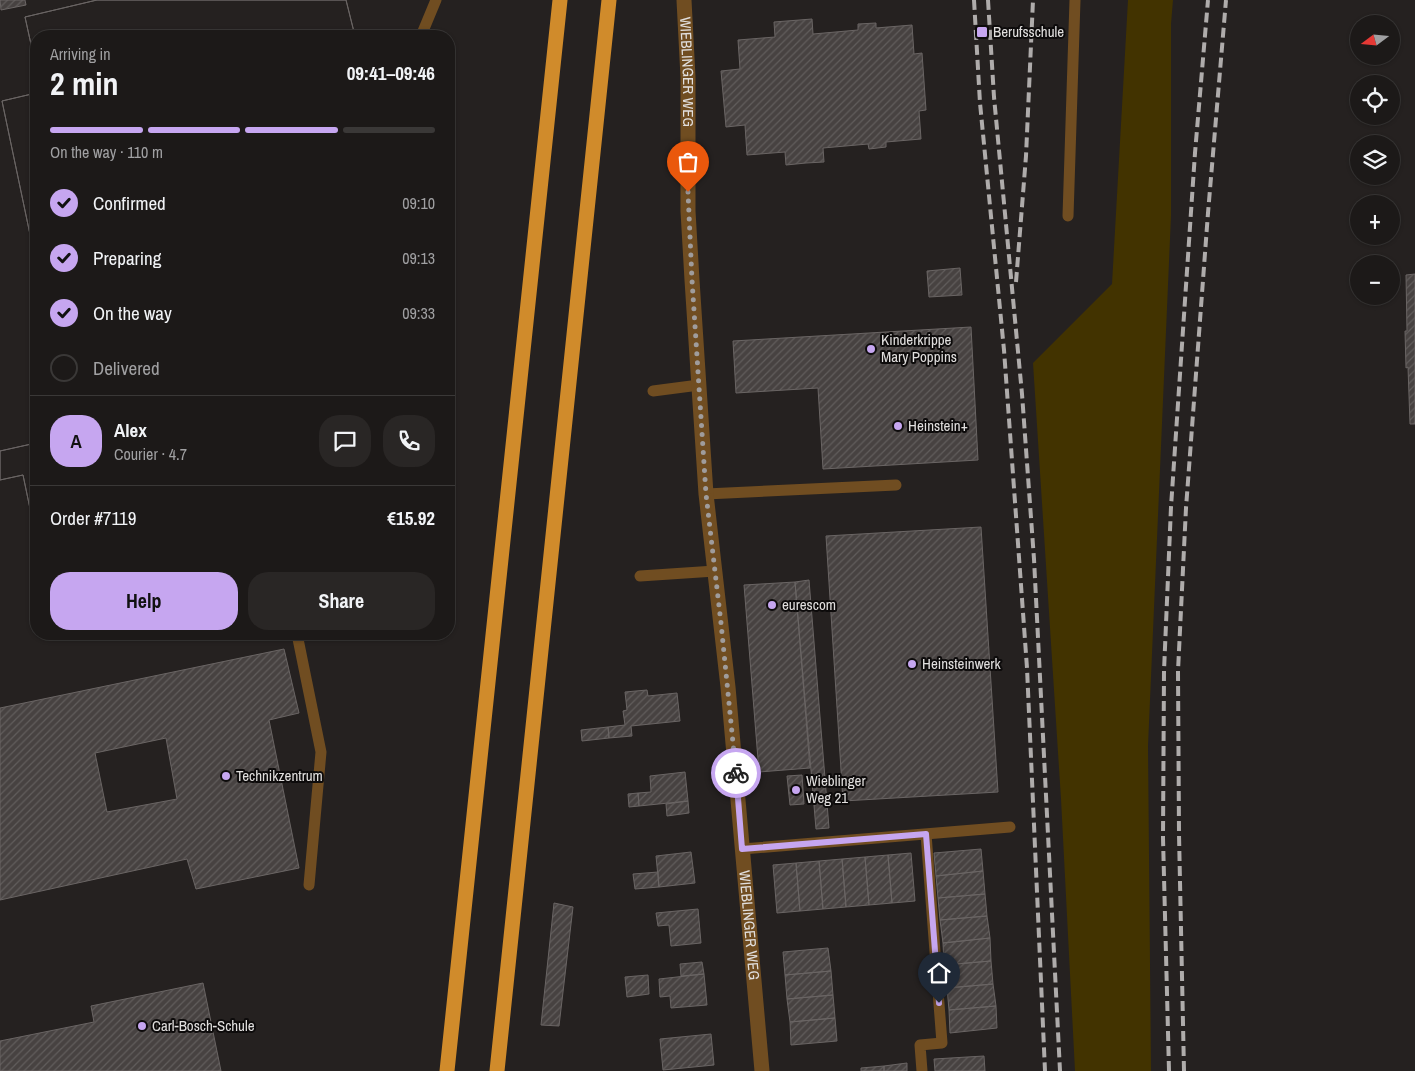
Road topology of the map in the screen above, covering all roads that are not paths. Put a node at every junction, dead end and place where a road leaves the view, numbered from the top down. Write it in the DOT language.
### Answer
graph roads {
  1 [pos="436,0"];
  2 [pos="560,0"];
  3 [pos="609,0"];
  4 [pos="684,0"];
  5 [pos="1074,0"];
  6 [pos="424,30"];
  7 [pos="1068,216"];
  8 [pos="699,385"];
  9 [pos="653,391"];
  10 [pos="896,485"];
  11 [pos="706,494"];
  12 [pos="716,571"];
  13 [pos="640,576"];
  14 [pos="298,640"];
  15 [pos="1010,827"];
  16 [pos="926,834"];
  17 [pos="742,849"];
  18 [pos="309,885"];
  19 [pos="448,1071"];
  20 [pos="497,1071"];
  21 [pos="762,1071"];
  22 [pos="922,1071"];
  1 -- 6 [label="lane"];
  2 -- 19 [label="highway"];
  3 -- 20 [label="highway"];
  4 -- 8 [label="street, WIEBLINGER WEG"];
  5 -- 7 [label="lane"];
  8 -- 9 [label="lane"];
  8 -- 11 [label="street, WIEBLINGER WEG"];
  10 -- 11 [label="lane"];
  11 -- 12 [label="street, WIEBLINGER WEG"];
  12 -- 13 [label="lane"];
  12 -- 17 [label="street, WIEBLINGER WEG"];
  14 -- 18 [label="lane"];
  15 -- 16 [label="lane"];
  16 -- 17 [label="lane"];
  16 -- 22 [label="lane"];
  17 -- 21 [label="street, WIEBLINGER WEG"];
}
